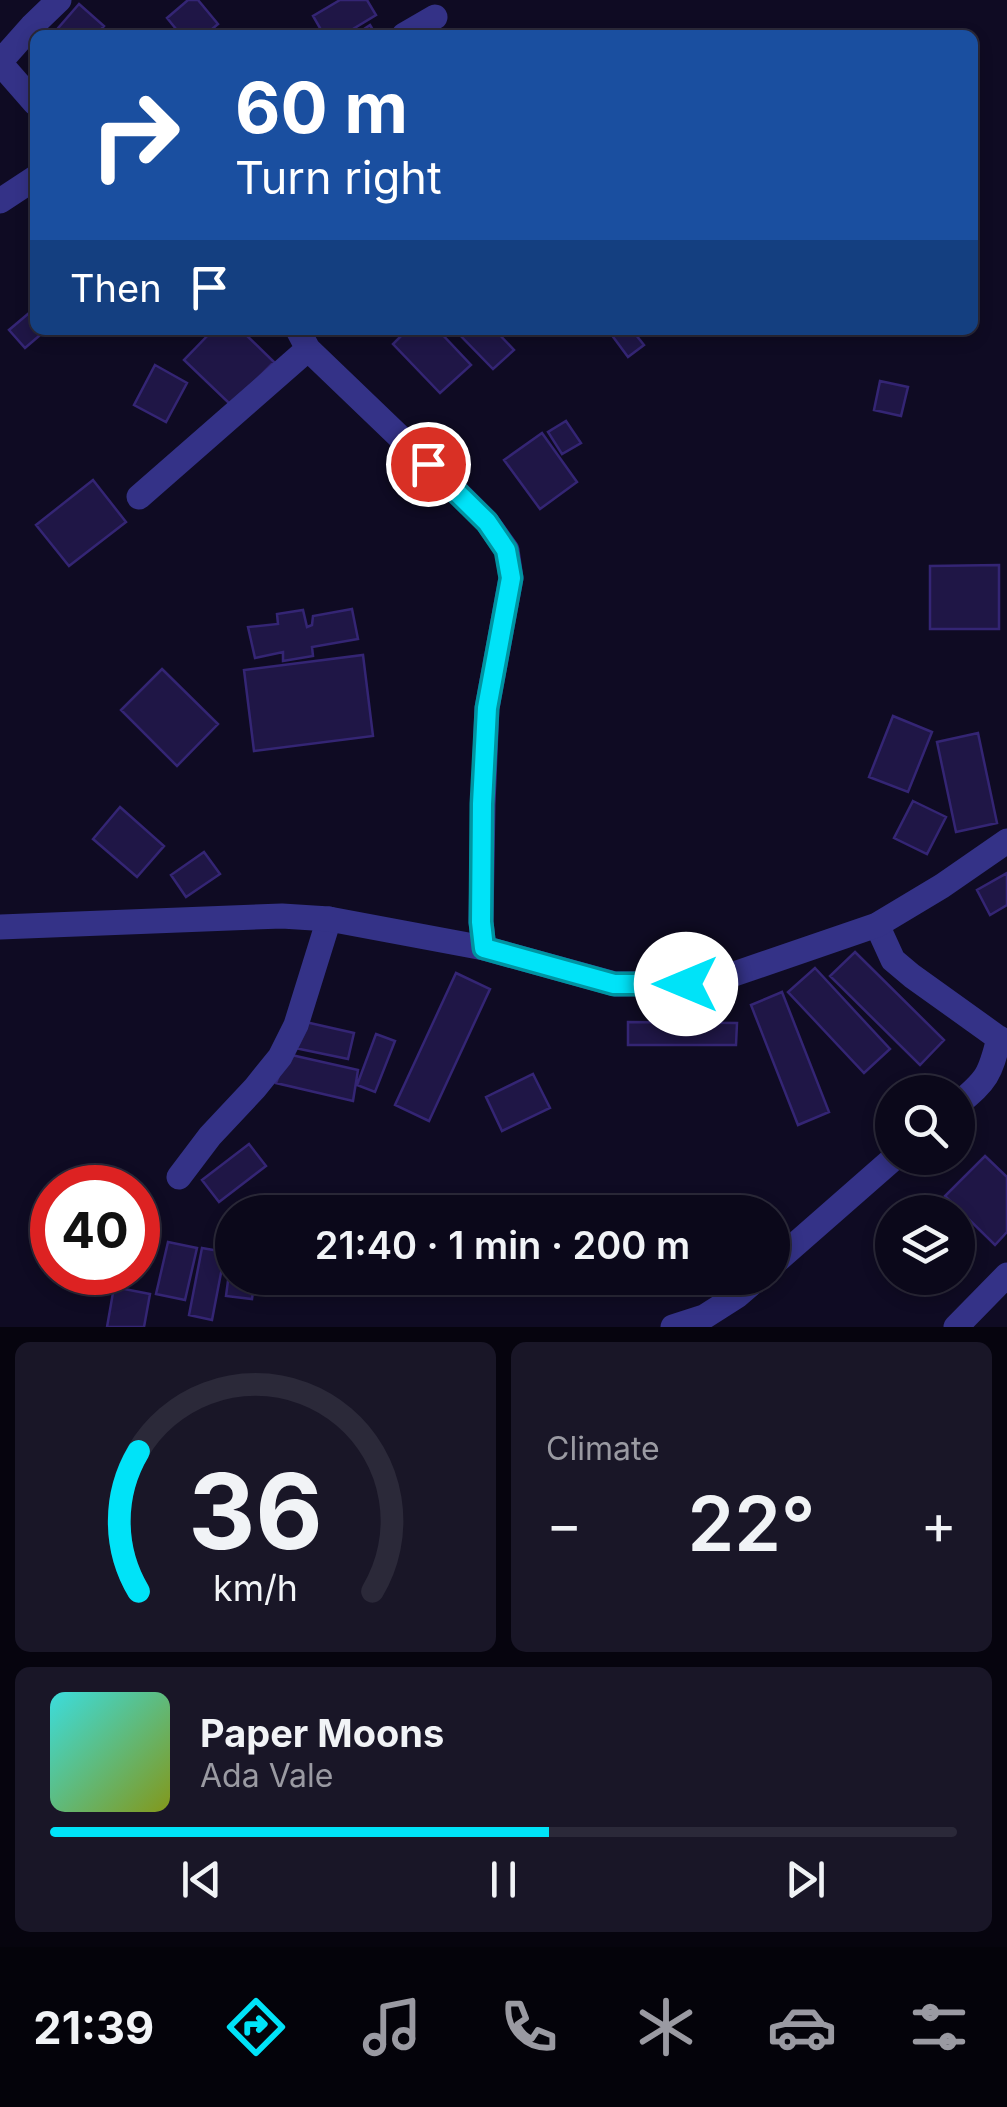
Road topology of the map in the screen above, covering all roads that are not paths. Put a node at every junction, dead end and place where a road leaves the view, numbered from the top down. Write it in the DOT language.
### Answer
graph roads {
  1 [pos="59,0"];
  2 [pos="434,18"];
  3 [pos="413,30"];
  4 [pos="0,62"];
  5 [pos="30,97"];
  6 [pos="30,181"];
  7 [pos="0,200"];
  8 [pos="303,340"];
  9 [pos="139,497"];
  10 [pos="1007,841"];
  11 [pos="329,920"];
  12 [pos="877,925"];
  13 [pos="0,928"];
  14 [pos="484,948"];
  15 [pos="1003,1041"];
  16 [pos="975,1090"];
  17 [pos="875,1175"];
  18 [pos="178,1178"];
  19 [pos="790,1249"];
  20 [pos="1007,1274"];
  21 [pos="738,1295"];
  22 [pos="673,1327"];
  23 [pos="956,1327"];
  1 -- 4 [label="street"];
  2 -- 3 [label="street"];
  4 -- 5 [label="street"];
  6 -- 7 [label="street"];
  8 -- 9 [label="street"];
  8 -- 14 [label="street"];
  10 -- 12 [label="street"];
  11 -- 13 [label="street"];
  11 -- 14 [label="street"];
  11 -- 18 [label="street"];
  12 -- 14 [label="street"];
  12 -- 15 [label="street"];
  15 -- 16 [label="street"];
  17 -- 19 [label="street"];
  20 -- 23 [label="street"];
  21 -- 22 [label="street"];
}
